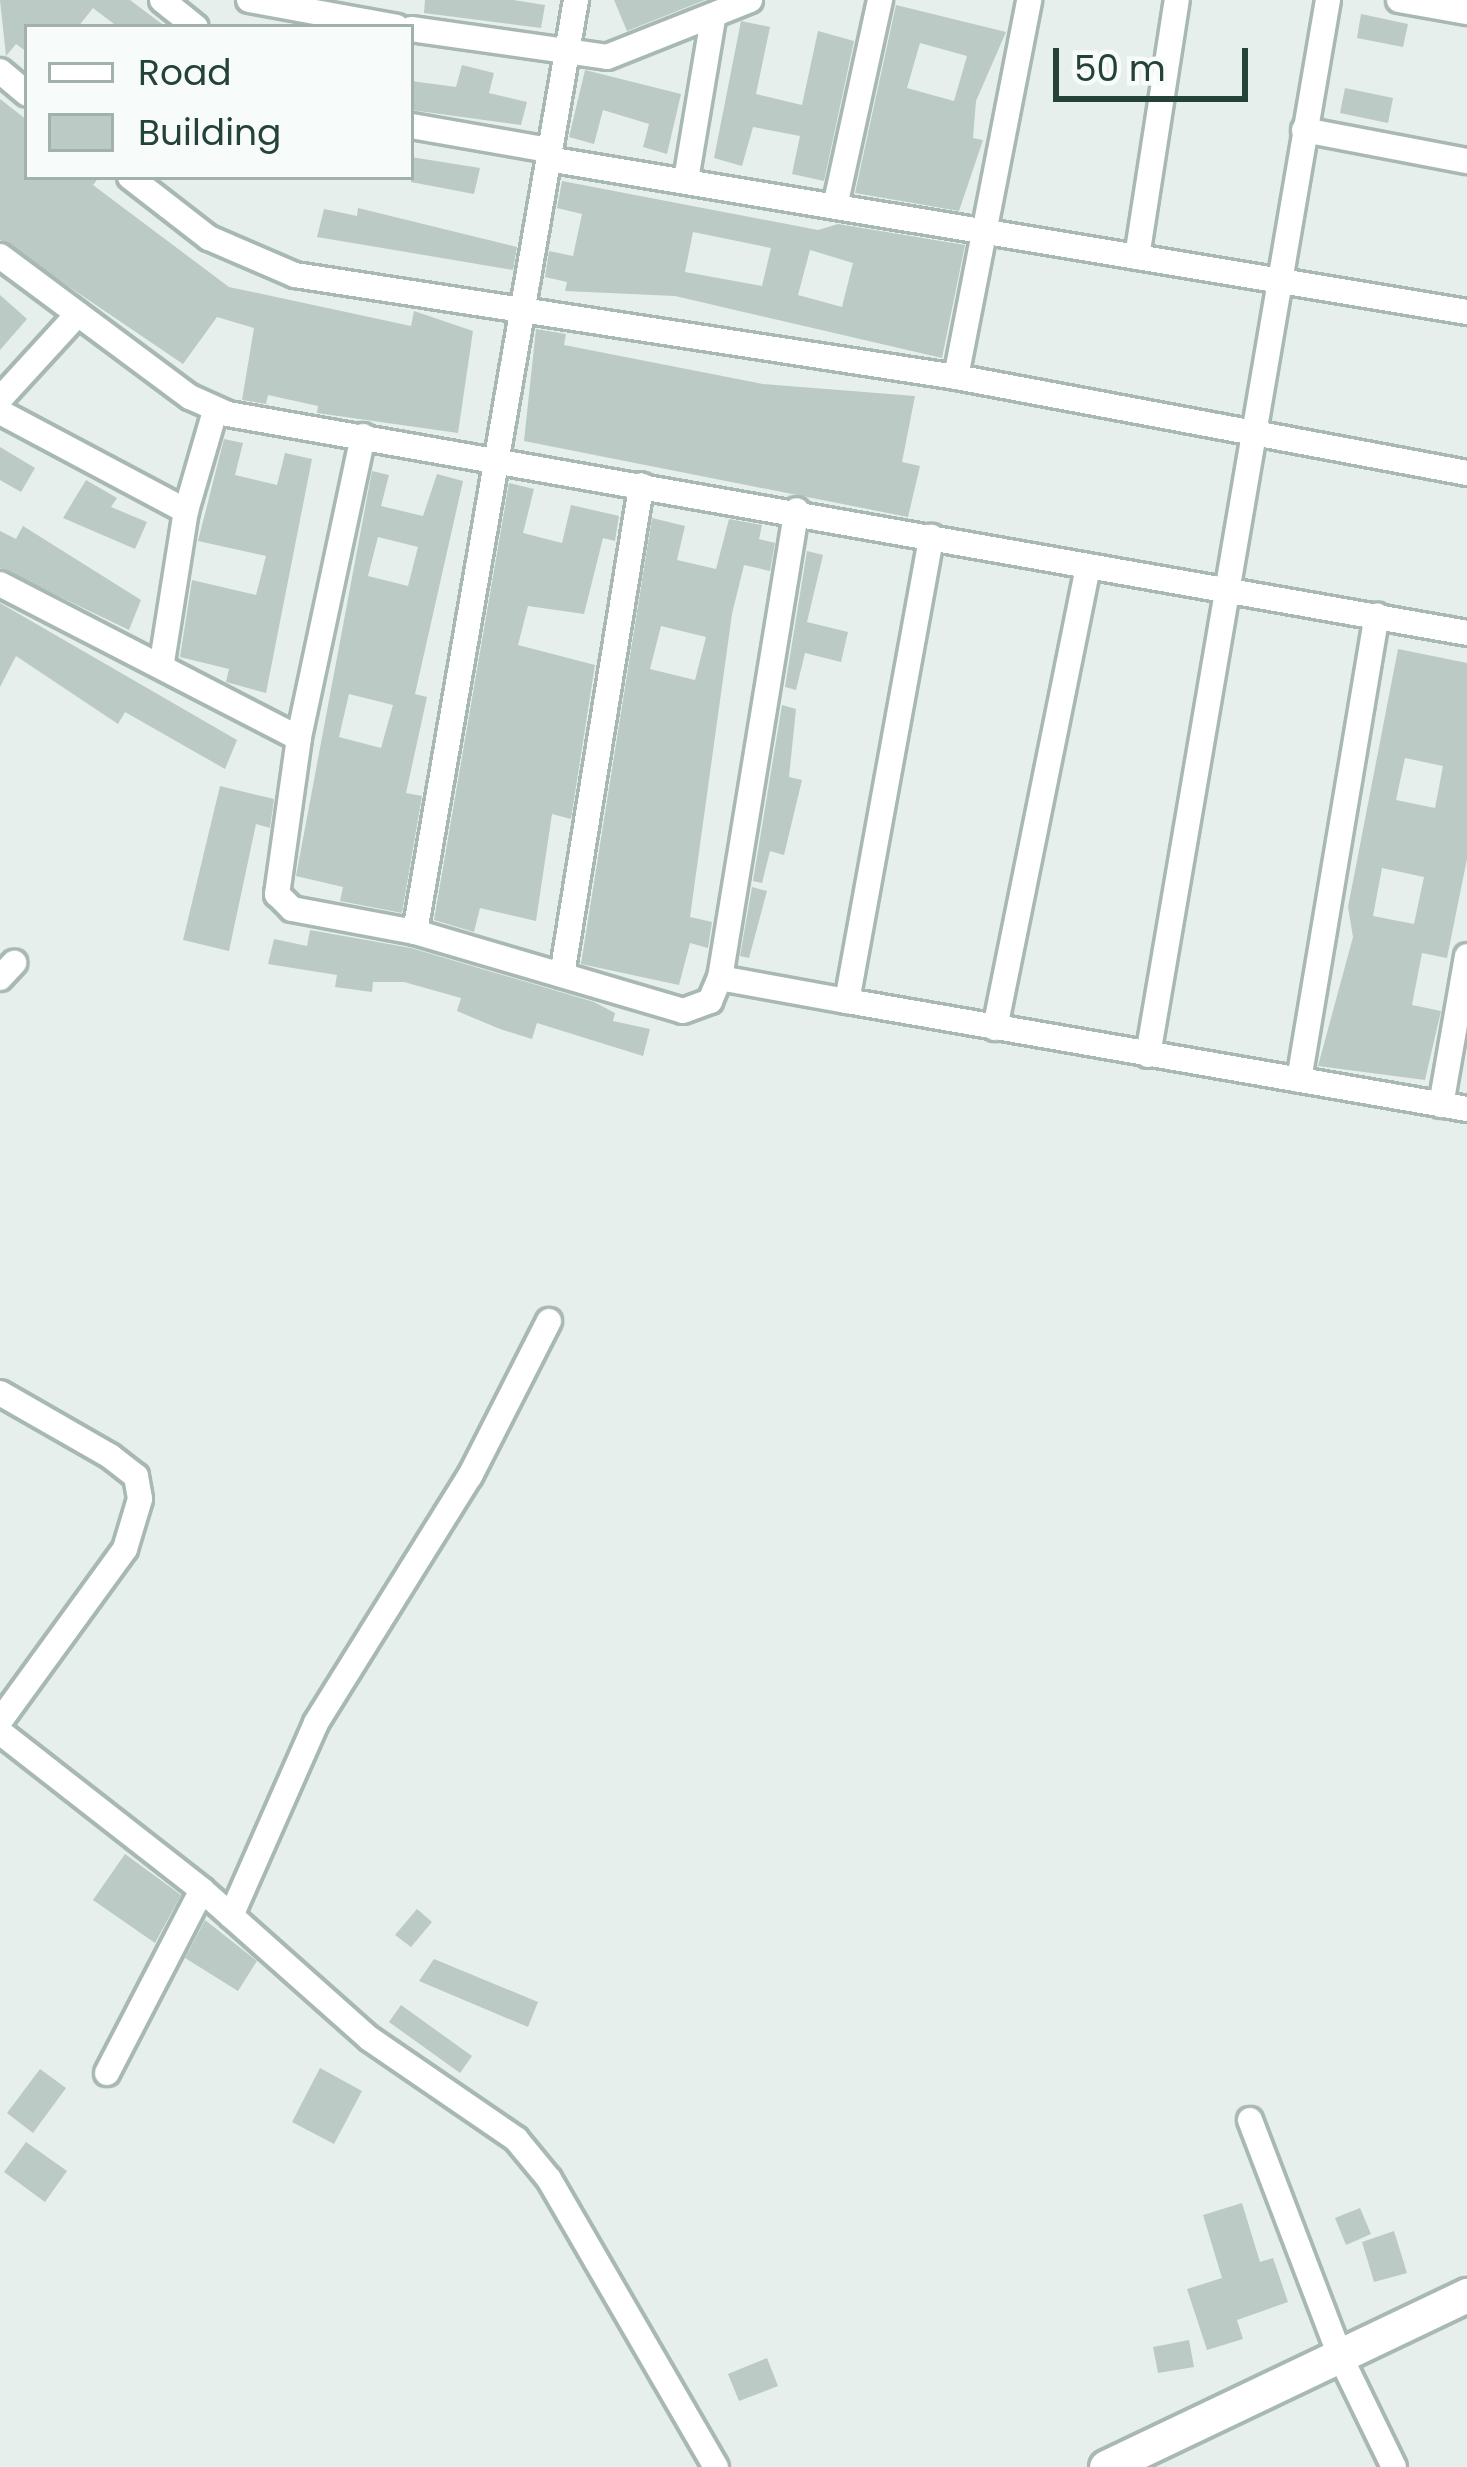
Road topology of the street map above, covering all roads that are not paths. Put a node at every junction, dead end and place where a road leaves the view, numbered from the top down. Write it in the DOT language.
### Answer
graph roads {
  1 [pos="162,0"];
  2 [pos="249,0"];
  3 [pos="576,0"];
  4 [pos="751,0"];
  5 [pos="880,0"];
  6 [pos="1029,0"];
  7 [pos="1177,0"];
  8 [pos="1328,0"];
  9 [pos="1399,0"];
  10 [pos="1467,12"];
  11 [pos="712,20"];
  12 [pos="192,24"];
  13 [pos="381,24"];
  14 [pos="414,30"];
  15 [pos="564,57"];
  16 [pos="0,71"];
  17 [pos="24,91"];
  18 [pos="414,127"];
  19 [pos="1304,130"];
  20 [pos="548,155"];
  21 [pos="1467,161"];
  22 [pos="134,180"];
  23 [pos="686,180"];
  24 [pos="836,202"];
  25 [pos="987,227"];
  26 [pos="0,256"];
  27 [pos="1137,257"];
  28 [pos="1278,275"];
  29 [pos="523,312"];
  30 [pos="1467,312"];
  31 [pos="79,314"];
  32 [pos="956,377"];
  33 [pos="0,399"];
  34 [pos="215,411"];
  35 [pos="0,412"];
  36 [pos="363,436"];
  37 [pos="1254,436"];
  38 [pos="498,457"];
  39 [pos="1467,473"];
  40 [pos="641,485"];
  41 [pos="186,511"];
  42 [pos="797,511"];
  43 [pos="931,537"];
  44 [pos="1088,566"];
  45 [pos="0,584"];
  46 [pos="1234,589"];
  47 [pos="1378,615"];
  48 [pos="1467,633"];
  49 [pos="161,662"];
  50 [pos="299,738"];
  51 [pos="415,932"];
  52 [pos="1467,956"];
  53 [pos="562,975"];
  54 [pos="720,978"];
  55 [pos="847,1001"];
  56 [pos="995,1028"];
  57 [pos="1148,1055"];
  58 [pos="1299,1080"];
  59 [pos="1441,1105"];
  60 [pos="1467,1109"];
  61 [pos="549,1321"];
  62 [pos="0,1394"];
  63 [pos="0,1720"];
  64 [pos="0,1732"];
  65 [pos="202,1890"];
  66 [pos="231,1916"];
  67 [pos="107,2073"];
  68 [pos="1250,2120"];
  69 [pos="1467,2295"];
  70 [pos="1341,2358"];
  71 [pos="716,2467"];
  72 [pos="1106,2467"];
  73 [pos="1394,2467"];
  1 -- 12 [label="street"];
  2 -- 13 [label="street"];
  3 -- 15 [label="street"];
  4 -- 11 [label="street"];
  5 -- 24 [label="street"];
  6 -- 25 [label="street"];
  7 -- 27 [label="street"];
  8 -- 19 [label="street"];
  9 -- 10 [label="street"];
  11 -- 15 [label="street"];
  11 -- 23 [label="street"];
  14 -- 15 [label="street"];
  15 -- 20 [label="street"];
  16 -- 17 [label="street"];
  18 -- 20 [label="street"];
  19 -- 21 [label="street"];
  19 -- 28 [label="street"];
  20 -- 23 [label="street"];
  20 -- 29 [label="street"];
  22 -- 29 [label="street"];
  23 -- 24 [label="street"];
  24 -- 25 [label="street"];
  25 -- 27 [label="street"];
  25 -- 32 [label="street"];
  26 -- 31 [label="street"];
  27 -- 28 [label="street"];
  28 -- 30 [label="street"];
  28 -- 37 [label="street"];
  29 -- 32 [label="street"];
  29 -- 38 [label="street"];
  31 -- 33 [label="street"];
  31 -- 34 [label="street"];
  32 -- 37 [label="street"];
  34 -- 36 [label="street"];
  34 -- 41 [label="street"];
  35 -- 41 [label="street"];
  36 -- 38 [label="street"];
  36 -- 50 [label="street"];
  37 -- 39 [label="street"];
  37 -- 46 [label="street"];
  38 -- 40 [label="street"];
  38 -- 51 [label="street"];
  40 -- 42 [label="street"];
  40 -- 53 [label="street"];
  41 -- 49 [label="street"];
  42 -- 43 [label="street"];
  42 -- 54 [label="street"];
  43 -- 44 [label="street"];
  43 -- 55 [label="street"];
  44 -- 46 [label="street"];
  44 -- 56 [label="street"];
  45 -- 49 [label="street"];
  46 -- 47 [label="street"];
  46 -- 57 [label="street"];
  47 -- 48 [label="street"];
  47 -- 58 [label="street"];
  49 -- 50 [label="street"];
  50 -- 51 [label="street"];
  51 -- 53 [label="street"];
  52 -- 59 [label="street"];
  53 -- 54 [label="street"];
  54 -- 55 [label="street"];
  55 -- 56 [label="street"];
  56 -- 57 [label="street"];
  57 -- 58 [label="street"];
  58 -- 59 [label="street"];
  59 -- 60 [label="street"];
  61 -- 66 [label="street"];
  62 -- 63 [label="street"];
  64 -- 65 [label="street"];
  65 -- 66 [label="street"];
  65 -- 67 [label="street"];
  66 -- 71 [label="street"];
  68 -- 70 [label="street"];
  69 -- 70 [label="street"];
  70 -- 72 [label="street"];
  70 -- 73 [label="street"];
}
